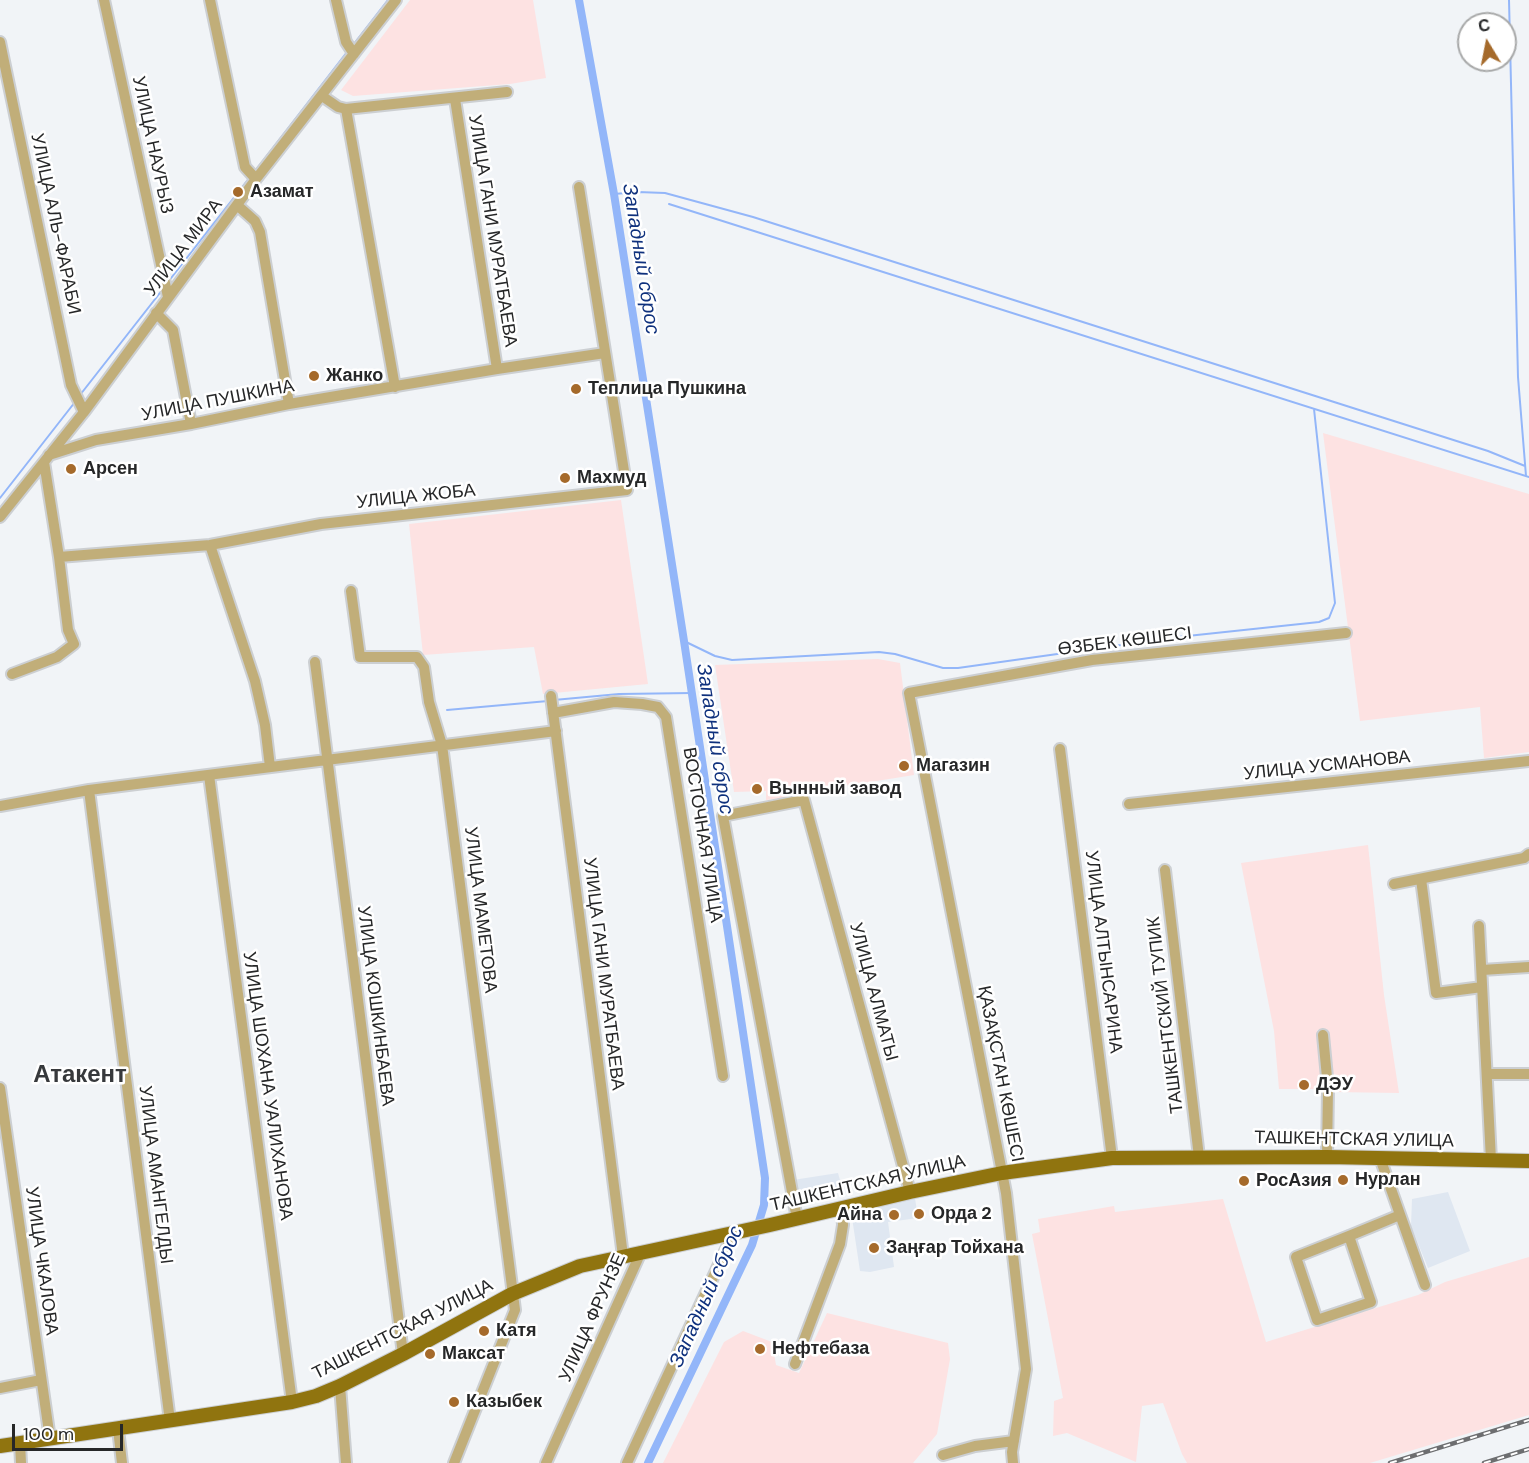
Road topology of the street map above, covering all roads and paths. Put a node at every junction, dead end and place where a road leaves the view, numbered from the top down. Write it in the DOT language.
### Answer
graph roads {
  1 [pos="104,0"];
  2 [pos="210,0"];
  3 [pos="336,0"];
  4 [pos="396,0"];
  5 [pos="0,42"];
  6 [pos="354,54"];
  7 [pos="507,92"];
  8 [pos="322,96"];
  9 [pos="455,99"];
  10 [pos="346,109"];
  11 [pos="256,179"];
  12 [pos="579,188"];
  13 [pos="237,206"];
  14 [pos="168,297"];
  15 [pos="156,313"];
  16 [pos="605,353"];
  17 [pos="497,369"];
  18 [pos="395,387"];
  19 [pos="289,404"];
  20 [pos="84,412"];
  21 [pos="191,424"];
  22 [pos="47,459"];
  23 [pos="0,517"];
  24 [pos="210,545"];
  25 [pos="59,557"];
  26 [pos="351,591"];
  27 [pos="1346,633"];
  28 [pos="315,662"];
  29 [pos="12,674"];
  30 [pos="909,693"];
  31 [pos="551,696"];
  32 [pos="553,713"];
  33 [pos="555,731"];
  34 [pos="442,745"];
  35 [pos="1060,749"];
  36 [pos="326,760"];
  37 [pos="1529,761"];
  38 [pos="270,767"];
  39 [pos="209,775"];
  40 [pos="89,790"];
  41 [pos="804,800"];
  42 [pos="1129,804"];
  43 [pos="0,806"];
  44 [pos="1529,854"];
  45 [pos="1165,870"];
  46 [pos="1421,879"];
  47 [pos="1394,884"];
  48 [pos="1479,926"];
  49 [pos="1529,967"];
  50 [pos="1482,970"];
  51 [pos="1482,987"];
  52 [pos="1323,1035"];
  53 [pos="1487,1074"];
  54 [pos="1529,1074"];
  55 [pos="723,1076"];
  56 [pos="0,1088"];
  57 [pos="1199,1157"];
  58 [pos="1327,1157"];
  59 [pos="1113,1158"];
  60 [pos="1380,1158"];
  61 [pos="1491,1160"];
  62 [pos="1529,1161"];
  63 [pos="1002,1173"];
  64 [pos="910,1192"];
  65 [pos="842,1208"];
  66 [pos="1401,1215"];
  67 [pos="797,1219"];
  68 [pos="740,1231"];
  69 [pos="1349,1236"];
  70 [pos="641,1252"];
  71 [pos="623,1256"];
  72 [pos="1425,1285"];
  73 [pos="512,1294"];
  74 [pos="403,1354"];
  75 [pos="795,1364"];
  76 [pos="41,1380"];
  77 [pos="340,1386"];
  78 [pos="0,1388"];
  79 [pos="292,1402"];
  80 [pos="170,1421"];
  81 [pos="118,1429"];
  82 [pos="50,1439"];
  83 [pos="1014,1440"];
  84 [pos="20,1443"];
  85 [pos="0,1446"];
  86 [pos="943,1455"];
  87 [pos="21,1463"];
  88 [pos="122,1463"];
  89 [pos="346,1463"];
  90 [pos="454,1463"];
  91 [pos="546,1463"];
  92 [pos="627,1463"];
  93 [pos="1013,1463"];
  1 -- 14 [label="street, УЛИЦА НАУРЫЗ"];
  2 -- 11 [label="street"];
  3 -- 6 [label="street"];
  4 -- 6 [label="street, УЛИЦА МИРА"];
  5 -- 20 [label="street, УЛИЦА АЛЬ-ФАРАБИ"];
  6 -- 8 [label="street, УЛИЦА МИРА"];
  7 -- 9 [label="street"];
  8 -- 10 [label="street"];
  8 -- 11 [label="street, УЛИЦА МИРА"];
  9 -- 10 [label="street"];
  9 -- 17 [label="street, УЛИЦА ГАНИ МУРАТБАЕВА"];
  10 -- 18 [label="street"];
  11 -- 13 [label="street, УЛИЦА МИРА"];
  12 -- 16 [label="street"];
  13 -- 14 [label="street, УЛИЦА МИРА"];
  13 -- 19 [label="street"];
  14 -- 15 [label="street, УЛИЦА МИРА"];
  15 -- 20 [label="street, УЛИЦА МИРА"];
  15 -- 21 [label="street"];
  16 -- 17 [label="street, УЛИЦА ПУШКИНА"];
  16 -- 24 [label="street, УЛИЦА ЖОБА"];
  17 -- 18 [label="street, УЛИЦА ПУШКИНА"];
  18 -- 19 [label="street, УЛИЦА ПУШКИНА"];
  19 -- 21 [label="street, УЛИЦА ПУШКИНА"];
  20 -- 22 [label="street, УЛИЦА МИРА"];
  21 -- 22 [label="street, УЛИЦА ПУШКИНА"];
  22 -- 23 [label="street, УЛИЦА МИРА"];
  22 -- 25 [label="street"];
  24 -- 25 [label="street, УЛИЦА ЖОБА"];
  24 -- 38 [label="street"];
  25 -- 29 [label="street"];
  26 -- 34 [label="street, УЛИЦА МАМЕТОВА"];
  27 -- 30 [label="street, ӨЗБЕК КӨШЕСІ"];
  28 -- 36 [label="street, УЛИЦА КОШКИНБАЕВА"];
  30 -- 63 [label="street, ҚАЗАҚСТАН КӨШЕСІ"];
  31 -- 32 [label="street, УЛИЦА ГАНИ МУРАТБАЕВА"];
  32 -- 33 [label="street, УЛИЦА ГАНИ МУРАТБАЕВА"];
  32 -- 55 [label="street, ВОСТОЧНАЯ УЛИЦА"];
  33 -- 34 [label="street"];
  33 -- 71 [label="street, УЛИЦА ГАНИ МУРАТБАЕВА"];
  34 -- 36 [label="street"];
  34 -- 73 [label="street, УЛИЦА МАМЕТОВА"];
  35 -- 59 [label="street, УЛИЦА АЛТЫНСАРИНА"];
  36 -- 38 [label="street"];
  36 -- 74 [label="street, УЛИЦА КОШКИНБАЕВА"];
  37 -- 42 [label="street, УЛИЦА УСМАНОВА"];
  38 -- 39 [label="street"];
  39 -- 40 [label="street"];
  39 -- 79 [label="street, УЛИЦА ШОХАНА УАЛИХАНОВА"];
  40 -- 43 [label="street"];
  40 -- 80 [label="street, УЛИЦА АМАНГЕЛДЫ"];
  41 -- 64 [label="street, УЛИЦА АЛМАТЫ"];
  41 -- 67 [label="street, ВОСТОЧНАЯ УЛИЦА"];
  44 -- 46 [label="street"];
  45 -- 57 [label="street, ТАШКЕНТСКИЙ ТУПИК"];
  46 -- 47 [label="street"];
  46 -- 51 [label="street"];
  48 -- 50 [label="street"];
  49 -- 50 [label="street"];
  50 -- 51 [label="street"];
  51 -- 53 [label="street"];
  52 -- 58 [label="street"];
  53 -- 54 [label="street"];
  53 -- 61 [label="street"];
  56 -- 76 [label="street, УЛИЦА ЧКАЛОВА"];
  57 -- 58 [label="main road, ТАШКЕНТСКАЯ УЛИЦА"];
  57 -- 59 [label="main road, ТАШКЕНТСКАЯ УЛИЦА"];
  58 -- 60 [label="main road, ТАШКЕНТСКАЯ УЛИЦА"];
  59 -- 63 [label="main road, ТАШКЕНТСКАЯ УЛИЦА"];
  60 -- 61 [label="main road, ТАШКЕНТСКАЯ УЛИЦА"];
  60 -- 66 [label="street"];
  61 -- 62 [label="main road, ТАШКЕНТСКАЯ УЛИЦА"];
  63 -- 64 [label="main road, ТАШКЕНТСКАЯ УЛИЦА"];
  63 -- 83 [label="street, ҚАЗАҚСТАН КӨШЕСІ"];
  64 -- 65 [label="main road, ТАШКЕНТСКАЯ УЛИЦА"];
  65 -- 67 [label="main road, ТАШКЕНТСКАЯ УЛИЦА"];
  65 -- 75 [label="street"];
  66 -- 69 [label="street"];
  66 -- 72 [label="street"];
  67 -- 68 [label="main road, ТАШКЕНТСКАЯ УЛИЦА"];
  68 -- 70 [label="main road, ТАШКЕНТСКАЯ УЛИЦА"];
  68 -- 92 [label="street"];
  69 -- 69 [label="street"];
  70 -- 71 [label="main road, ТАШКЕНТСКАЯ УЛИЦА"];
  70 -- 91 [label="street, УЛИЦА ФРУНЗЕ"];
  71 -- 73 [label="main road, ТАШКЕНТСКАЯ УЛИЦА"];
  73 -- 74 [label="main road, ТАШКЕНТСКАЯ УЛИЦА"];
  73 -- 90 [label="street, УЛИЦА МАМЕТОВА"];
  74 -- 77 [label="main road, ТАШКЕНТСКАЯ УЛИЦА"];
  76 -- 78 [label="street"];
  76 -- 82 [label="street, УЛИЦА ЧКАЛОВА"];
  77 -- 79 [label="main road, ТАШКЕНТСКАЯ УЛИЦА"];
  77 -- 89 [label="street"];
  79 -- 80 [label="main road, ТАШКЕНТСКАЯ УЛИЦА"];
  80 -- 81 [label="main road, ТАШКЕНТСКАЯ УЛИЦА"];
  81 -- 82 [label="main road, ТАШКЕНТСКАЯ УЛИЦА"];
  81 -- 88 [label="street"];
  82 -- 84 [label="main road, ТАШКЕНТСКАЯ УЛИЦА"];
  83 -- 86 [label="street"];
  83 -- 93 [label="street, ҚАЗАҚСТАН КӨШЕСІ"];
  84 -- 85 [label="main road, ТАШКЕНТСКАЯ УЛИЦА"];
  84 -- 87 [label="street"];
}
